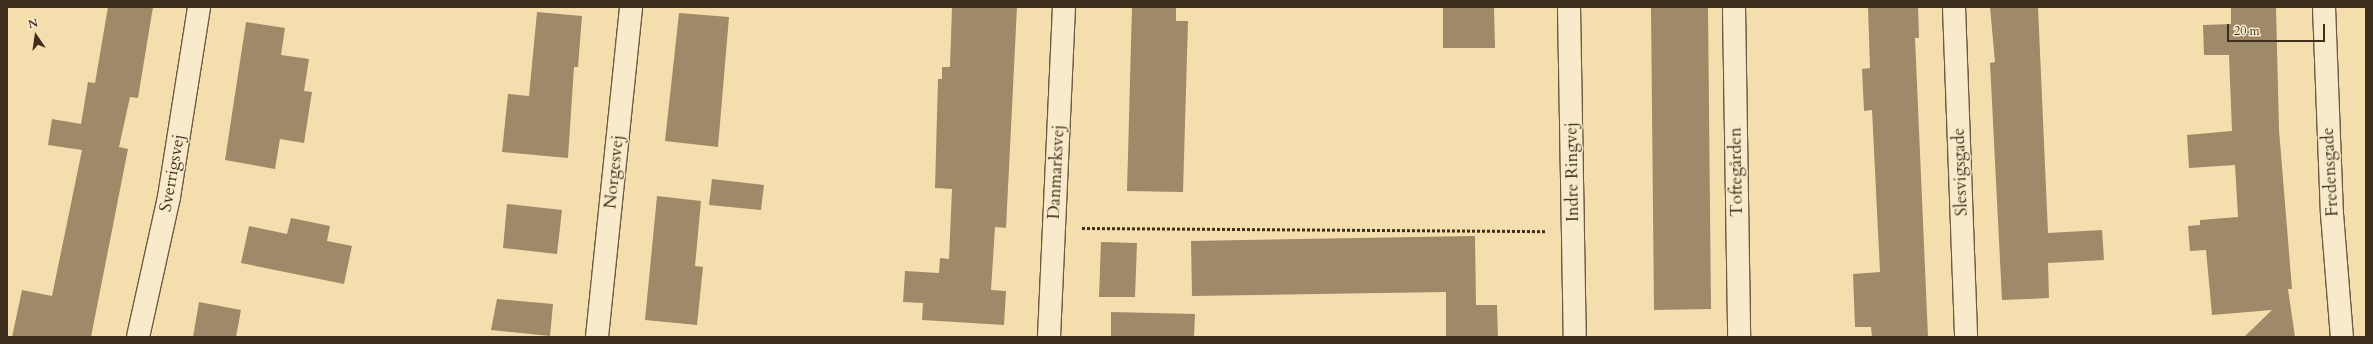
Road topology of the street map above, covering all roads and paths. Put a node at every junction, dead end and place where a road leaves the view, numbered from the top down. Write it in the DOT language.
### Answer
graph roads {
  1 [pos="199,7"];
  2 [pos="631,7"];
  3 [pos="1064,7"];
  4 [pos="1569,7"];
  5 [pos="1734,7"];
  6 [pos="1954,7"];
  7 [pos="2324,7"];
  8 [pos="1054,228"];
  9 [pos="1573,232"];
  10 [pos="138,337"];
  11 [pos="597,337"];
  12 [pos="1049,337"];
  13 [pos="1575,337"];
  14 [pos="1739,337"];
  15 [pos="1966,337"];
  16 [pos="2342,337"];
  1 -- 10 [label="street, Sverrigsvej"];
  2 -- 11 [label="street, Norgesvej"];
  3 -- 8 [label="street, Danmarksvej"];
  4 -- 9 [label="street, Indre Ringvej"];
  5 -- 14 [label="street, Toftegården"];
  6 -- 15 [label="street, Slesvigsgade"];
  7 -- 16 [label="street, Fredensgade"];
  8 -- 9 [label="path"];
  8 -- 12 [label="street, Danmarksvej"];
  9 -- 13 [label="street, Indre Ringvej"];
}
